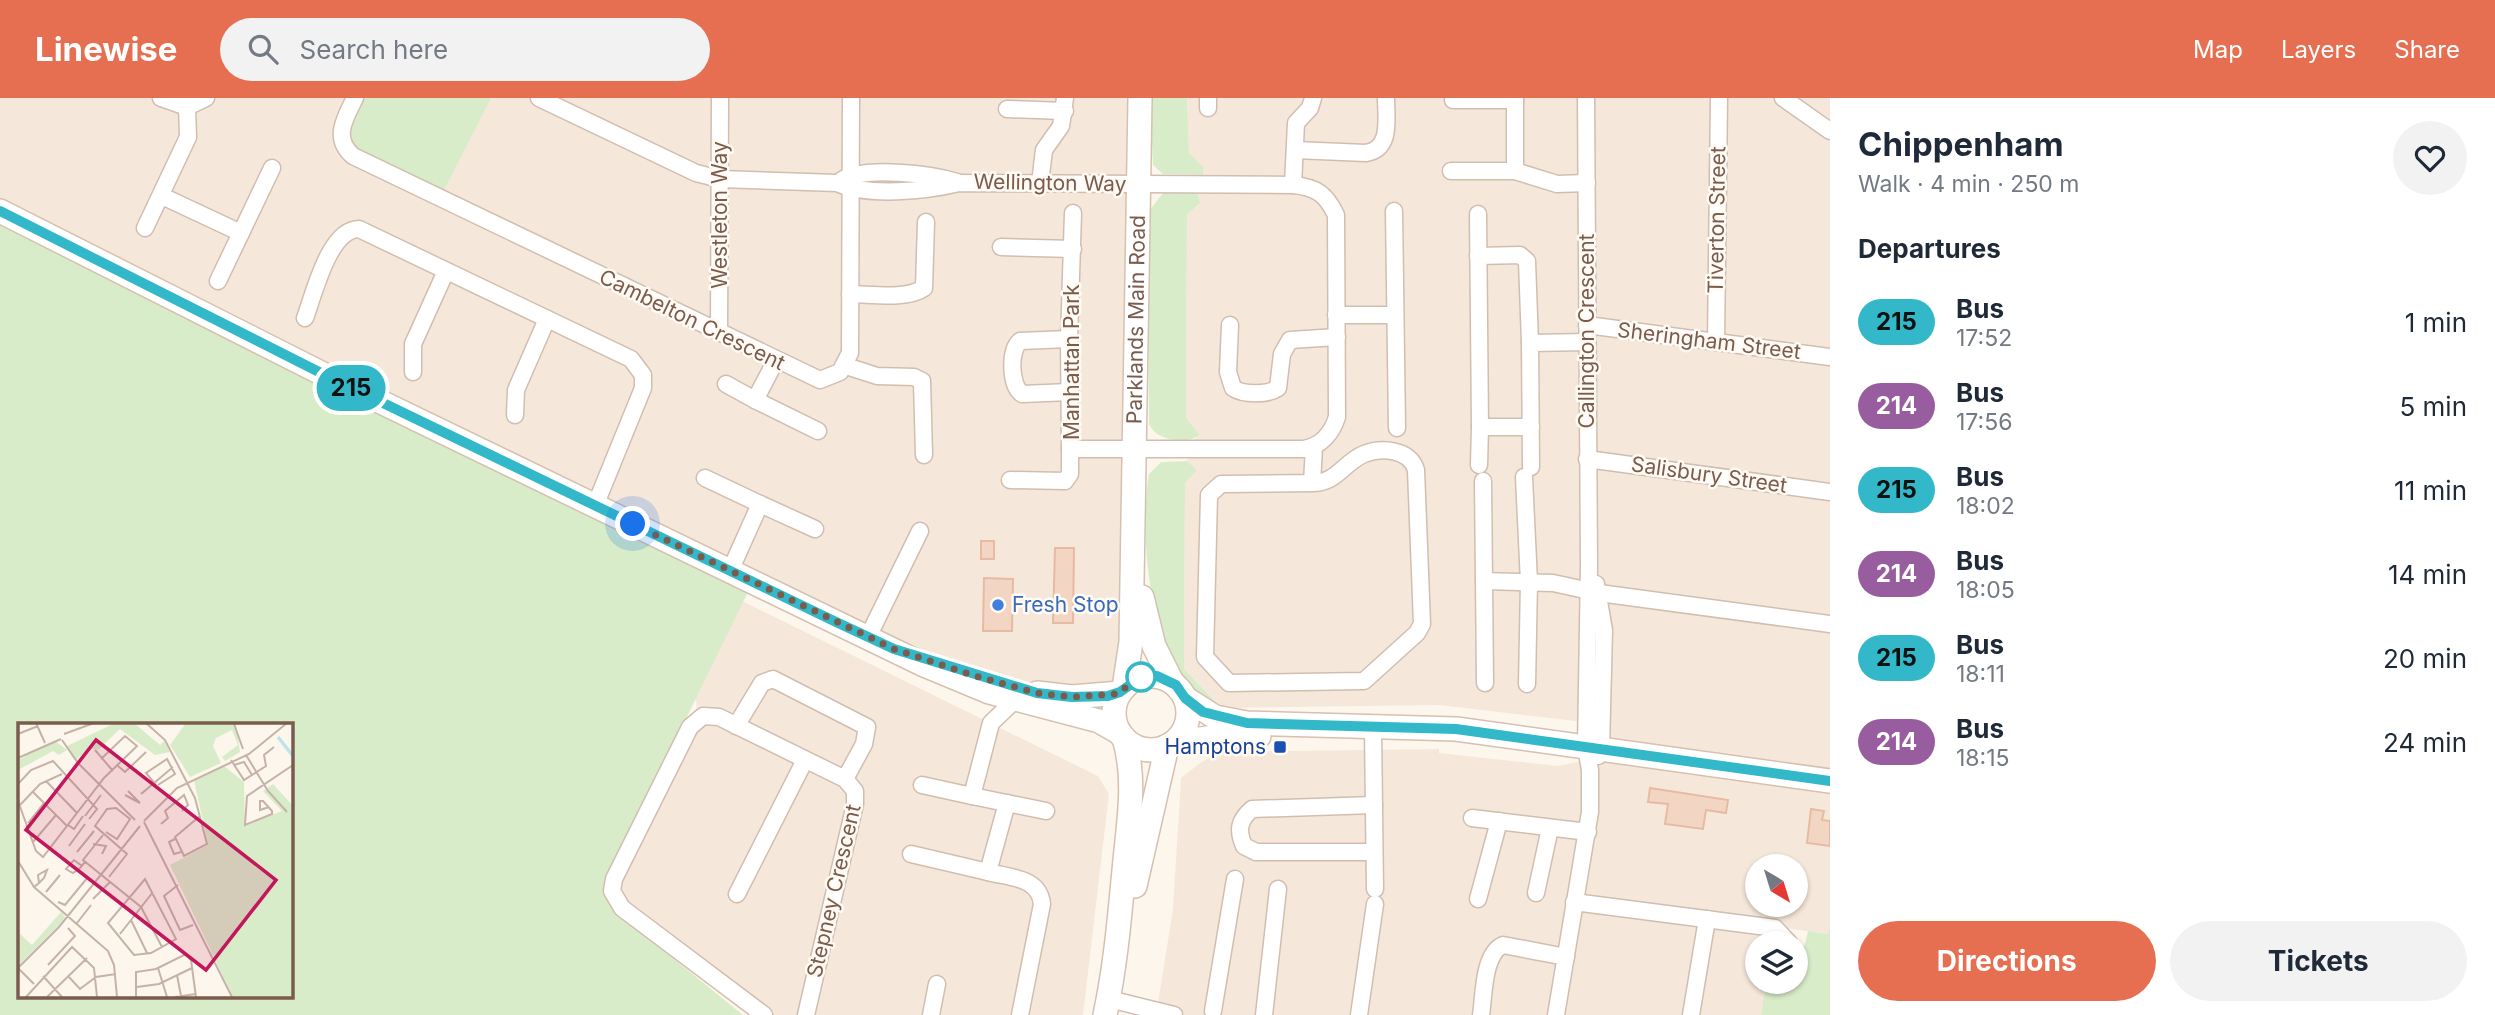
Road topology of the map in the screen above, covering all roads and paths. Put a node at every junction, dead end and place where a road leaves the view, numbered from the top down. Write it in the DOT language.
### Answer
graph roads {
  1 [pos="161,98"];
  2 [pos="206,98"];
  3 [pos="355,98"];
  4 [pos="538,98"];
  5 [pos="720,98"];
  6 [pos="852,98"];
  7 [pos="1140,98"];
  8 [pos="1313,98"];
  9 [pos="1386,98"];
  10 [pos="1587,98"];
  11 [pos="1718,98"];
  12 [pos="1783,98"];
  13 [pos="1515,99"];
  14 [pos="1453,100"];
  15 [pos="1065,105"];
  16 [pos="187,107"];
  17 [pos="1007,109"];
  18 [pos="1830,131"];
  19 [pos="1295,150"];
  20 [pos="272,168"];
  21 [pos="1451,171"];
  22 [pos="1515,172"];
  23 [pos="720,179"];
  24 [pos="846,182"];
  25 [pos="1040,183"];
  26 [pos="1587,183"];
  27 [pos="1140,184"];
  28 [pos="1293,185"];
  29 [pos="162,195"];
  30 [pos="0,211"];
  31 [pos="1394,211"];
  32 [pos="1073,213"];
  33 [pos="1478,214"];
  34 [pos="926,222"];
  35 [pos="145,228"];
  36 [pos="241,233"];
  37 [pos="1001,247"];
  38 [pos="1073,249"];
  39 [pos="1478,256"];
  40 [pos="446,271"];
  41 [pos="218,281"];
  42 [pos="850,294"];
  43 [pos="1336,315"];
  44 [pos="1395,315"];
  45 [pos="305,318"];
  46 [pos="547,319"];
  47 [pos="1230,324"];
  48 [pos="719,333"];
  49 [pos="1587,334"];
  50 [pos="1337,337"];
  51 [pos="1069,339"];
  52 [pos="1530,342"];
  53 [pos="1716,342"];
  54 [pos="1830,357"];
  55 [pos="776,360"];
  56 [pos="846,366"];
  57 [pos="413,372"];
  58 [pos="726,384"];
  59 [pos="1070,391"];
  60 [pos="755,400"];
  61 [pos="516,415"];
  62 [pos="1480,427"];
  63 [pos="1531,427"];
  64 [pos="1397,428"];
  65 [pos="818,430"];
  66 [pos="1314,447"];
  67 [pos="1070,449"];
  68 [pos="1135,451"];
  69 [pos="924,455"];
  70 [pos="1587,459"];
  71 [pos="705,478"];
  72 [pos="1010,480"];
  73 [pos="1312,483"];
  74 [pos="1830,492"];
  75 [pos="590,504"];
  76 [pos="760,504"];
  77 [pos="815,529"];
  78 [pos="920,531"];
  79 [pos="1133,542"];
  80 [pos="730,571"];
  81 [pos="1484,581"];
  82 [pos="1529,582"];
  83 [pos="1593,591"];
  84 [pos="1830,624"];
  85 [pos="868,637"];
  86 [pos="894,649"];
  87 [pos="1485,683"];
  88 [pos="1527,684"];
  89 [pos="982,690"];
  90 [pos="1122,690"];
  91 [pos="1179,690"];
  92 [pos="1015,700"];
  93 [pos="991,723"];
  94 [pos="736,726"];
  95 [pos="1373,728"];
  96 [pos="1122,735"];
  97 [pos="1170,745"];
  98 [pos="1594,748"];
  99 [pos="805,760"];
  100 [pos="845,779"];
  101 [pos="1830,781"];
  102 [pos="922,785"];
  103 [pos="972,796"];
  104 [pos="1007,803"];
  105 [pos="1374,805"];
  106 [pos="1046,811"];
  107 [pos="1472,818"];
  108 [pos="1499,821"];
  109 [pos="1550,828"];
  110 [pos="1588,832"];
  111 [pos="1374,852"];
  112 [pos="911,854"];
  113 [pos="988,872"];
  114 [pos="1235,879"];
  115 [pos="1278,889"];
  116 [pos="1536,892"];
  117 [pos="737,894"];
  118 [pos="1478,899"];
  119 [pos="1574,902"];
  120 [pos="1707,919"];
  121 [pos="1778,931"];
  122 [pos="1118,936"];
  123 [pos="1566,957"];
  124 [pos="937,984"];
  125 [pos="1107,1007"];
  126 [pos="1215,1014"];
  127 [pos="764,1015"];
  128 [pos="806,1015"];
  129 [pos="931,1015"];
  130 [pos="1020,1015"];
  131 [pos="1174,1015"];
  132 [pos="1264,1015"];
  133 [pos="1359,1015"];
  134 [pos="1481,1015"];
  135 [pos="1556,1015"];
  136 [pos="1691,1015"];
  1 -- 16 [label="street"];
  2 -- 16 [label="street"];
  3 -- 48 [label="street, Cambelton Crescent"];
  4 -- 23 [label="street, Wellington Way"];
  5 -- 23 [label="street, Westleton Way"];
  6 -- 24 [label="street"];
  7 -- 27 [label="street, Parklands Main Road"];
  8 -- 19 [label="street"];
  9 -- 19 [label="street"];
  10 -- 26 [label="street, Callington Crescent"];
  11 -- 53 [label="street, Tiverton Street"];
  12 -- 18 [label="street"];
  13 -- 14 [label="street"];
  13 -- 22 [label="street"];
  15 -- 17 [label="street"];
  15 -- 25 [label="street"];
  16 -- 29 [label="street"];
  19 -- 28 [label="street"];
  20 -- 36 [label="street"];
  21 -- 22 [label="street"];
  22 -- 26 [label="street"];
  23 -- 24 [label="street, Wellington Way"];
  23 -- 48 [label="street, Westleton Way"];
  24 -- 25 [label="street, Wellington Way"];
  24 -- 42 [label="street"];
  25 -- 27 [label="street, Wellington Way"];
  26 -- 49 [label="street, Callington Crescent"];
  27 -- 28 [label="street, Wellington Way"];
  27 -- 68 [label="street, Parklands Main Road"];
  28 -- 43 [label="street, Wellington Way"];
  29 -- 35 [label="street"];
  29 -- 36 [label="street"];
  30 -- 75 [label="street"];
  31 -- 44 [label="street"];
  32 -- 38 [label="street, Manhattan Park"];
  33 -- 39 [label="street"];
  34 -- 42 [label="street"];
  36 -- 41 [label="street"];
  37 -- 38 [label="street"];
  38 -- 51 [label="street, Manhattan Park"];
  39 -- 52 [label="street"];
  39 -- 62 [label="street"];
  40 -- 45 [label="street"];
  40 -- 46 [label="street"];
  40 -- 57 [label="street"];
  42 -- 56 [label="street"];
  43 -- 44 [label="street"];
  43 -- 50 [label="street, Wellington Way"];
  44 -- 64 [label="street"];
  46 -- 61 [label="street"];
  46 -- 75 [label="street"];
  47 -- 50 [label="street"];
  48 -- 55 [label="street, Cambelton Crescent"];
  49 -- 52 [label="street, Sheringham Street"];
  49 -- 53 [label="street, Sheringham Street"];
  49 -- 70 [label="street, Callington Crescent"];
  50 -- 66 [label="street, Wellington Way"];
  51 -- 59 [label="street, Manhattan Park"];
  51 -- 59 [label="street"];
  52 -- 63 [label="street"];
  53 -- 54 [label="street, Sheringham Street"];
  55 -- 56 [label="street, Cambelton Crescent"];
  55 -- 60 [label="street"];
  56 -- 69 [label="street"];
  58 -- 60 [label="street"];
  59 -- 67 [label="street, Manhattan Park"];
  60 -- 65 [label="street"];
  62 -- 63 [label="street"];
  62 -- 81 [label="street"];
  63 -- 82 [label="street"];
  66 -- 68 [label="street, Manhattan Park"];
  66 -- 73 [label="street"];
  67 -- 68 [label="street, Manhattan Park"];
  67 -- 72 [label="street"];
  68 -- 79 [label="street, Parklands Main Road"];
  70 -- 74 [label="street, Salisbury Street"];
  70 -- 83 [label="street, Callington Crescent"];
  71 -- 76 [label="street"];
  73 -- 73 [label="street"];
  75 -- 80 [label="street"];
  76 -- 77 [label="street"];
  76 -- 80 [label="street"];
  78 -- 85 [label="street"];
  79 -- 90 [label="street, Parklands Main Road"];
  79 -- 91 [label="street, Parklands Main Road"];
  80 -- 85 [label="street"];
  81 -- 82 [label="street"];
  81 -- 87 [label="street"];
  82 -- 83 [label="street"];
  82 -- 88 [label="street"];
  83 -- 84 [label="street"];
  83 -- 98 [label="street, Callington Crescent"];
  85 -- 86 [label="street"];
  86 -- 89 [label="street"];
  86 -- 90 [label="street"];
  89 -- 92 [label="street"];
  89 -- 93 [label="street"];
  90 -- 91 [label="street"];
  90 -- 96 [label="street"];
  91 -- 95 [label="street"];
  91 -- 97 [label="street"];
  92 -- 93 [label="street"];
  92 -- 96 [label="street"];
  93 -- 103 [label="street"];
  94 -- 99 [label="street, Stepney Crescent"];
  94 -- 100 [label="street"];
  94 -- 127 [label="street, Stepney Crescent"];
  95 -- 97 [label="street"];
  95 -- 98 [label="street"];
  95 -- 105 [label="street"];
  96 -- 97 [label="street"];
  96 -- 122 [label="street"];
  97 -- 122 [label="street"];
  98 -- 101 [label="street"];
  98 -- 110 [label="street"];
  99 -- 100 [label="street, Stepney Crescent"];
  99 -- 117 [label="street"];
  100 -- 128 [label="street, Stepney Crescent"];
  102 -- 103 [label="street"];
  103 -- 104 [label="street"];
  104 -- 106 [label="street"];
  104 -- 113 [label="street"];
  105 -- 111 [label="street"];
  105 -- 111 [label="street"];
  107 -- 108 [label="street"];
  108 -- 109 [label="street"];
  108 -- 118 [label="street"];
  109 -- 110 [label="street"];
  109 -- 116 [label="street"];
  110 -- 119 [label="street"];
  111 -- 133 [label="street"];
  112 -- 113 [label="street"];
  113 -- 130 [label="street"];
  114 -- 126 [label="street"];
  115 -- 132 [label="street"];
  119 -- 120 [label="street"];
  119 -- 123 [label="street"];
  120 -- 121 [label="street"];
  120 -- 136 [label="street"];
  122 -- 125 [label="street"];
  123 -- 134 [label="street"];
  123 -- 135 [label="street"];
  124 -- 129 [label="street"];
  125 -- 131 [label="street"];
}
